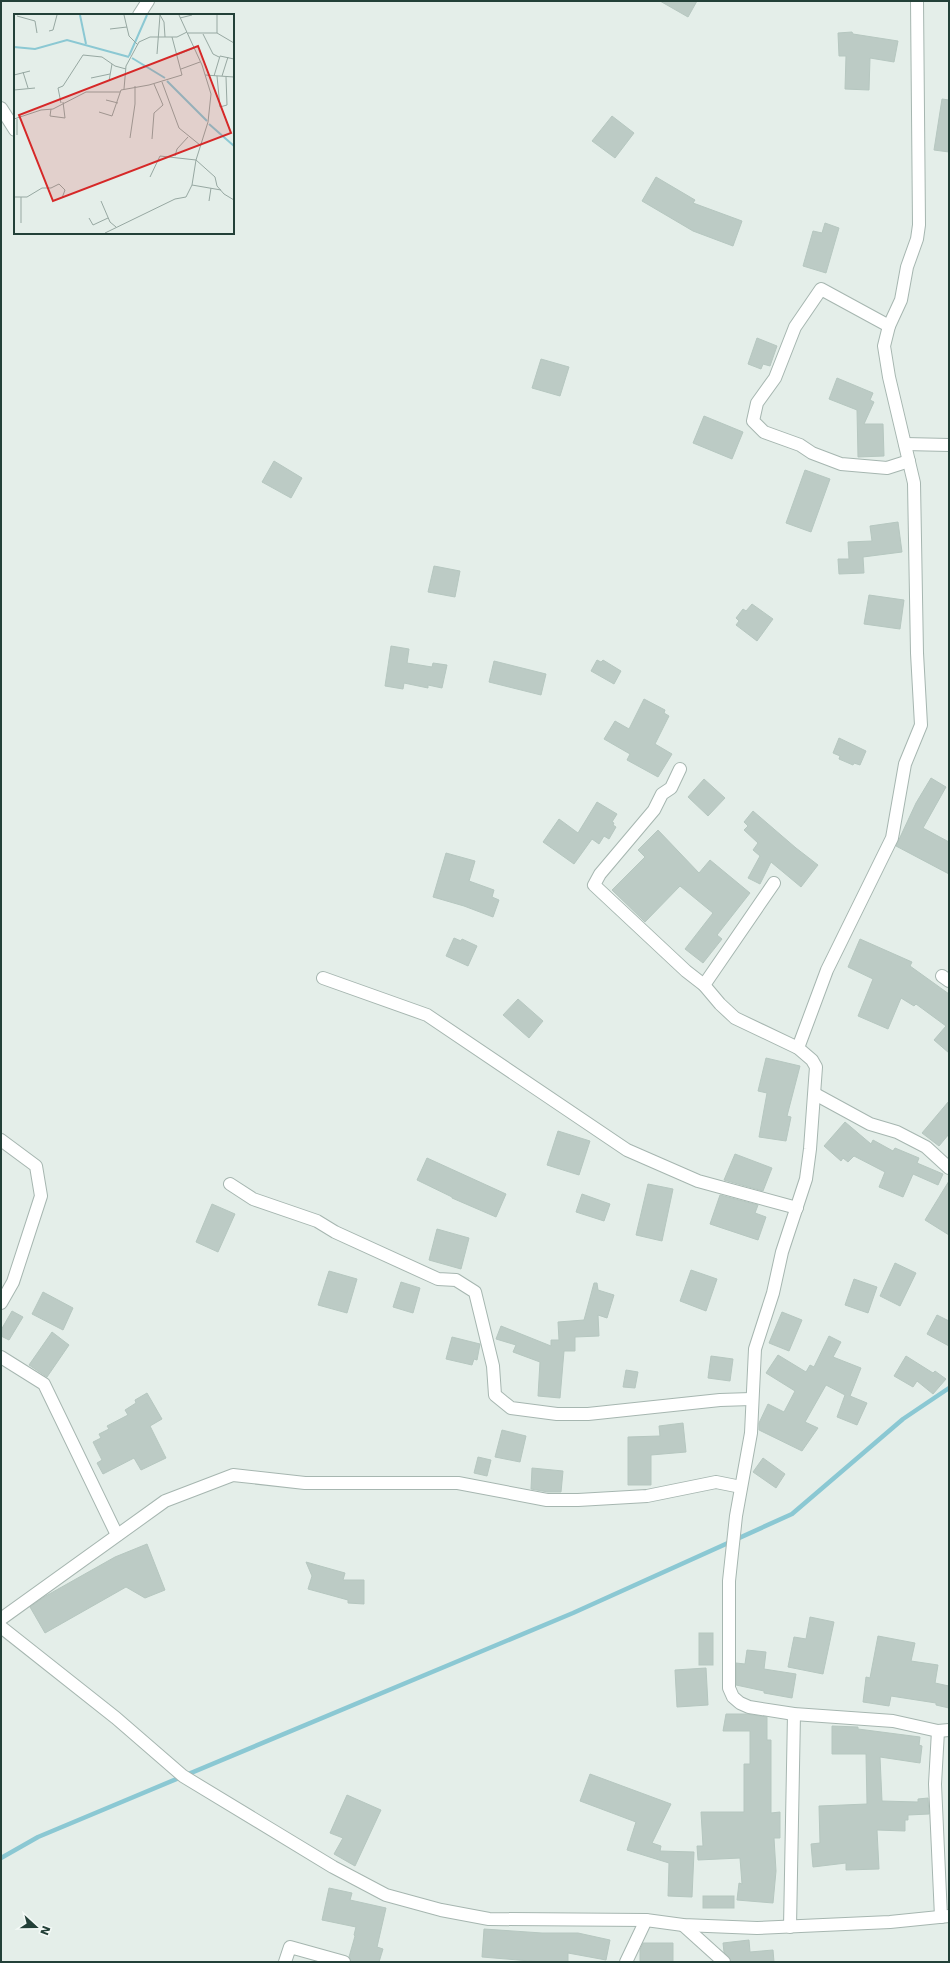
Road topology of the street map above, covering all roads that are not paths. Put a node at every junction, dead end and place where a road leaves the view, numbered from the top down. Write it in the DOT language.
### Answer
graph roads {
  1 [pos="148,1"];
  2 [pos="917,1"];
  3 [pos="140,14"];
  4 [pos="1,108"];
  5 [pos="14,128"];
  6 [pos="889,326"];
  7 [pos="905,444"];
  8 [pos="949,444"];
  9 [pos="909,461"];
  10 [pos="680,769"];
  11 [pos="774,883"];
  12 [pos="323,978"];
  13 [pos="704,985"];
  14 [pos="798,1048"];
  15 [pos="815,1094"];
  16 [pos="1,1140"];
  17 [pos="949,1168"];
  18 [pos="230,1184"];
  19 [pos="797,1208"];
  20 [pos="1,1303"];
  21 [pos="1,1357"];
  22 [pos="751,1398"];
  23 [pos="741,1487"];
  24 [pos="117,1536"];
  25 [pos="1,1619"];
  26 [pos="1,1627"];
  27 [pos="794,1714"];
  28 [pos="943,1730"];
  29 [pos="945,1917"];
  30 [pos="646,1920"];
  31 [pos="683,1925"];
  32 [pos="790,1926"];
  33 [pos="285,1962"];
  34 [pos="344,1962"];
  35 [pos="626,1962"];
  36 [pos="724,1962"];
  1 -- 3 [label="street"];
  2 -- 6 [label="street"];
  4 -- 5 [label="street"];
  6 -- 7 [label="street"];
  6 -- 9 [label="street"];
  7 -- 8 [label="street"];
  7 -- 9 [label="street"];
  9 -- 14 [label="street"];
  10 -- 13 [label="street"];
  11 -- 13 [label="street"];
  12 -- 19 [label="street"];
  13 -- 14 [label="street"];
  14 -- 15 [label="street"];
  15 -- 17 [label="street"];
  15 -- 19 [label="street"];
  16 -- 20 [label="street"];
  18 -- 22 [label="street"];
  19 -- 22 [label="street"];
  21 -- 24 [label="street"];
  22 -- 23 [label="street"];
  23 -- 24 [label="street"];
  23 -- 27 [label="street"];
  24 -- 25 [label="street"];
  26 -- 30 [label="street"];
  27 -- 28 [label="street"];
  27 -- 32 [label="street"];
  28 -- 29 [label="street"];
  29 -- 32 [label="street"];
  30 -- 31 [label="street"];
  30 -- 35 [label="street"];
  31 -- 32 [label="street"];
  31 -- 36 [label="street"];
  33 -- 34 [label="street"];
}
